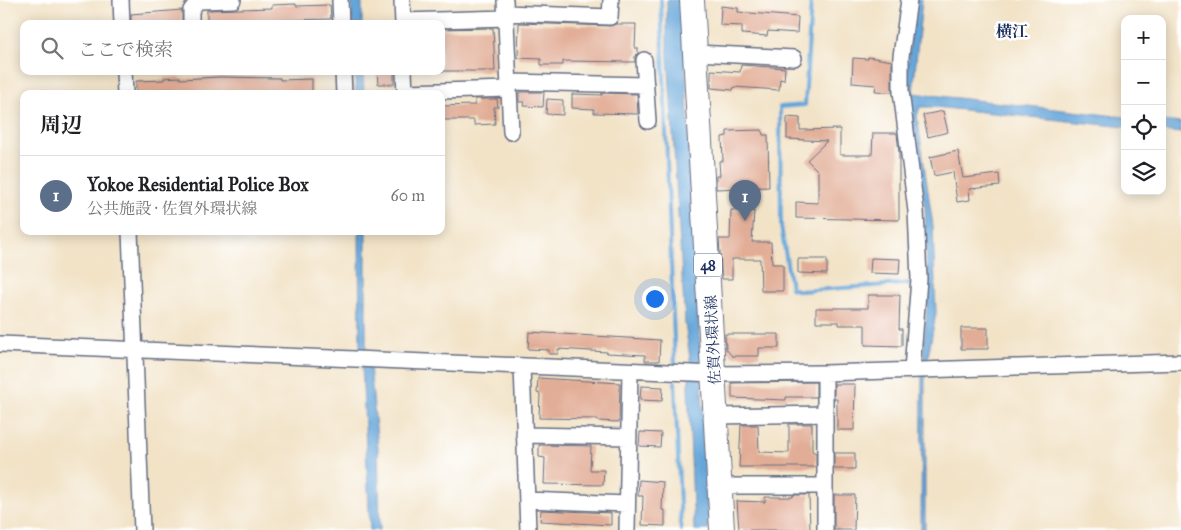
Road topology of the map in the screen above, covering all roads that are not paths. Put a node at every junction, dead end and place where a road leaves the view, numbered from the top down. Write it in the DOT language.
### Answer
graph roads {
  1 [pos="121,0"];
  2 [pos="233,0"];
  3 [pos="340,0"];
  4 [pos="402,0"];
  5 [pos="610,0"];
  6 [pos="692,0"];
  7 [pos="908,0"];
  8 [pos="506,11"];
  9 [pos="122,20"];
  10 [pos="191,20"];
  11 [pos="341,20"];
  12 [pos="403,20"];
  13 [pos="422,20"];
  14 [pos="696,53"];
  15 [pos="794,58"];
  16 [pos="644,60"];
  17 [pos="124,75"];
  18 [pos="343,75"];
  19 [pos="404,75"];
  20 [pos="646,85"];
  21 [pos="509,86"];
  22 [pos="125,90"];
  23 [pos="344,90"];
  24 [pos="405,90"];
  25 [pos="445,90"];
  26 [pos="648,121"];
  27 [pos="511,132"];
  28 [pos="130,235"];
  29 [pos="0,344"];
  30 [pos="135,350"];
  31 [pos="1181,362"];
  32 [pos="522,366"];
  33 [pos="920,370"];
  34 [pos="630,371"];
  35 [pos="712,374"];
  36 [pos="825,374"];
  37 [pos="825,414"];
  38 [pos="717,416"];
  39 [pos="524,435"];
  40 [pos="629,437"];
  41 [pos="720,486"];
  42 [pos="825,486"];
  43 [pos="527,500"];
  44 [pos="627,504"];
  45 [pos="142,530"];
  46 [pos="528,530"];
  47 [pos="627,530"];
  48 [pos="722,530"];
  49 [pos="825,530"];
  1 -- 9 [label="street"];
  2 -- 10 [label="street"];
  3 -- 11 [label="street"];
  4 -- 12 [label="street"];
  5 -- 8 [label="street"];
  6 -- 14 [label="main road, 佐賀外環状線 / 48"];
  7 -- 33 [label="street"];
  8 -- 13 [label="street"];
  8 -- 21 [label="street"];
  14 -- 15 [label="street"];
  14 -- 35 [label="main road, 佐賀外環状線 / 48"];
  16 -- 20 [label="street"];
  17 -- 22 [label="street"];
  18 -- 23 [label="street"];
  19 -- 24 [label="street"];
  20 -- 21 [label="street"];
  20 -- 26 [label="street"];
  21 -- 25 [label="street"];
  21 -- 27 [label="street"];
  28 -- 30 [label="street"];
  29 -- 30 [label="street"];
  30 -- 32 [label="street"];
  30 -- 45 [label="street"];
  31 -- 33 [label="street"];
  32 -- 34 [label="street"];
  32 -- 39 [label="street"];
  33 -- 36 [label="street"];
  34 -- 35 [label="street"];
  34 -- 40 [label="street"];
  35 -- 36 [label="street"];
  35 -- 38 [label="main road, 佐賀外環状線 / 48"];
  36 -- 37 [label="street"];
  37 -- 38 [label="street"];
  37 -- 42 [label="street"];
  38 -- 41 [label="main road, 佐賀外環状線 / 48"];
  39 -- 40 [label="street"];
  39 -- 43 [label="street"];
  40 -- 44 [label="street"];
  41 -- 42 [label="street"];
  41 -- 48 [label="main road, 佐賀外環状線 / 48"];
  42 -- 49 [label="street"];
  43 -- 44 [label="street"];
  43 -- 46 [label="street"];
  44 -- 47 [label="street"];
}
